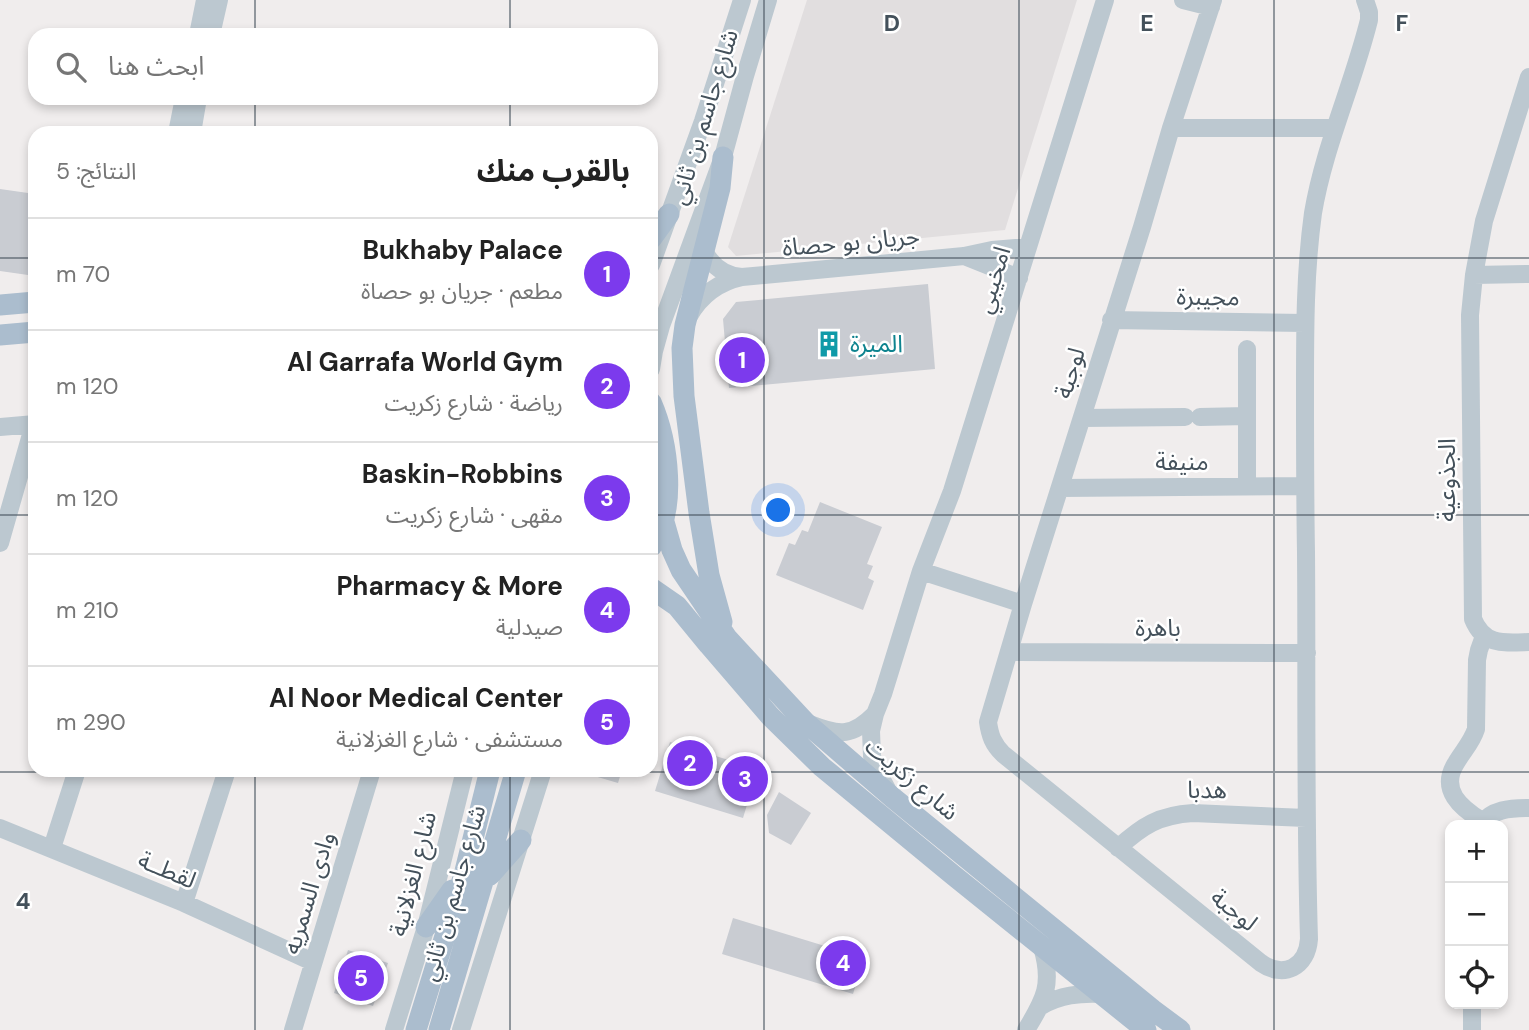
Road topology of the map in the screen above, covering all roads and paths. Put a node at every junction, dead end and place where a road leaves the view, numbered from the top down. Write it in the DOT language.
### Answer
graph roads {
  1 [pos="205,0"];
  2 [pos="219,0"];
  3 [pos="742,0"];
  4 [pos="768,0"];
  5 [pos="1105,0"];
  6 [pos="1183,0"];
  7 [pos="1365,0"];
  8 [pos="1212,4"];
  9 [pos="199,28"];
  10 [pos="213,28"];
  11 [pos="1529,77"];
  12 [pos="183,105"];
  13 [pos="197,105"];
  14 [pos="178,126"];
  15 [pos="193,126"];
  16 [pos="1171,128"];
  17 [pos="1335,128"];
  18 [pos="723,156"];
  19 [pos="669,214"];
  20 [pos="658,229"];
  21 [pos="658,245"];
  22 [pos="1028,247"];
  23 [pos="704,251"];
  24 [pos="964,256"];
  25 [pos="1529,274"];
  26 [pos="1474,275"];
  27 [pos="742,277"];
  28 [pos="1019,278"];
  29 [pos="28,303"];
  30 [pos="0,305"];
  31 [pos="1111,320"];
  32 [pos="1304,323"];
  33 [pos="685,325"];
  34 [pos="28,333"];
  35 [pos="0,335"];
  36 [pos="658,338"];
  37 [pos="1247,349"];
  38 [pos="1247,416"];
  39 [pos="1082,418"];
  40 [pos="658,421"];
  41 [pos="28,425"];
  42 [pos="0,427"];
  43 [pos="28,448"];
  44 [pos="1247,486"];
  45 [pos="1305,486"];
  46 [pos="1060,488"];
  47 [pos="664,522"];
  48 [pos="658,535"];
  49 [pos="0,543"];
  50 [pos="921,572"];
  51 [pos="658,593"];
  52 [pos="658,604"];
  53 [pos="1023,604"];
  54 [pos="677,606"];
  55 [pos="1484,636"];
  56 [pos="727,638"];
  57 [pos="1529,642"];
  58 [pos="1009,652"];
  59 [pos="1307,653"];
  60 [pos="874,714"];
  61 [pos="805,722"];
  62 [pos="75,777"];
  63 [pos="225,777"];
  64 [pos="370,777"];
  65 [pos="463,777"];
  66 [pos="488,777"];
  67 [pos="514,777"];
  68 [pos="542,777"];
  69 [pos="892,797"];
  70 [pos="1529,808"];
  71 [pos="1306,818"];
  72 [pos="1477,820"];
  73 [pos="1484,820"];
  74 [pos="0,828"];
  75 [pos="521,840"];
  76 [pos="52,848"];
  77 [pos="1118,848"];
  78 [pos="465,871"];
  79 [pos="484,882"];
  80 [pos="184,903"];
  81 [pos="426,927"];
  82 [pos="1042,947"];
  83 [pos="313,962"];
  84 [pos="1101,994"];
  85 [pos="1041,1006"];
  86 [pos="1472,1009"];
  87 [pos="293,1030"];
  88 [pos="394,1030"];
  89 [pos="416,1030"];
  90 [pos="439,1030"];
  91 [pos="461,1030"];
  92 [pos="1026,1030"];
  93 [pos="1146,1030"];
  94 [pos="1180,1030"];
  95 [pos="1472,1030"];
  1 -- 9 [label="street"];
  2 -- 10 [label="street"];
  3 -- 19 [label="street, شارع جاسم بن ثاني"];
  4 -- 18 [label="street, شارع جاسم بن ثاني"];
  5 -- 22 [label="street, امخيبي"];
  6 -- 8 [label="street"];
  7 -- 17 [label="street, لوجبة"];
  8 -- 16 [label="street, لوجبة"];
  11 -- 26 [label="street, الجذوعية"];
  12 -- 14 [label="street"];
  13 -- 15 [label="street"];
  16 -- 17 [label="street"];
  16 -- 31 [label="street, لوجبة"];
  17 -- 32 [label="street, لوجبة"];
  18 -- 23 [label="main road"];
  18 -- 36 [label="street, شارع جاسم بن ثاني"];
  19 -- 20 [label="main road"];
  19 -- 21 [label="street, شارع جاسم بن ثاني"];
  22 -- 24 [label="street, جريان بو حصاة"];
  22 -- 28 [label="street, امخيبي"];
  23 -- 27 [label="street"];
  23 -- 33 [label="main road"];
  24 -- 27 [label="street, جريان بو حصاة"];
  24 -- 28 [label="street, جريان بو حصاة"];
  25 -- 26 [label="street"];
  26 -- 55 [label="street, الجذوعية"];
  27 -- 33 [label="street, جريان بو حصاة"];
  28 -- 50 [label="street, امخيبي"];
  29 -- 30 [label="main road"];
  31 -- 32 [label="street, مجيبرة"];
  31 -- 39 [label="street, لوجبة"];
  32 -- 45 [label="street, لوجبة"];
  33 -- 56 [label="main road"];
  34 -- 35 [label="main road"];
  37 -- 38 [label="street"];
  38 -- 39 [label="street"];
  38 -- 44 [label="street"];
  39 -- 46 [label="street, لوجبة"];
  40 -- 47 [label="main road"];
  41 -- 42 [label="street"];
  43 -- 49 [label="street"];
  44 -- 45 [label="street, منيفة"];
  44 -- 46 [label="street, منيفة"];
  45 -- 59 [label="street, لوجبة"];
  46 -- 53 [label="street, لوجبة"];
  47 -- 48 [label="main road"];
  47 -- 56 [label="main road, شارع زكريت"];
  50 -- 53 [label="street"];
  50 -- 60 [label="street, امخيبي"];
  51 -- 54 [label="main road, شارع زكريت"];
  52 -- 54 [label="street"];
  53 -- 58 [label="street, لوجبة"];
  54 -- 82 [label="main road, شارع زكريت"];
  55 -- 57 [label="street"];
  55 -- 72 [label="street"];
  56 -- 61 [label="main road, شارع زكريت"];
  58 -- 59 [label="street, باهرة"];
  58 -- 77 [label="street, لوجبة"];
  59 -- 71 [label="street, لوجبة"];
  60 -- 61 [label="street"];
  60 -- 69 [label="street, امخيبي"];
  61 -- 69 [label="main road, شارع زكريت"];
  62 -- 76 [label="street"];
  63 -- 80 [label="street"];
  64 -- 83 [label="street, وادى السمريه"];
  65 -- 81 [label="street, شارع الغزلانية"];
  66 -- 78 [label="main road, شارع جاسم بن ثاني"];
  67 -- 79 [label="main road, شارع جاسم بن ثاني"];
  68 -- 75 [label="street"];
  69 -- 94 [label="main road, شارع زكريت"];
  70 -- 73 [label="street"];
  71 -- 77 [label="street, هدبا"];
  71 -- 77 [label="street, لوجبة"];
  74 -- 76 [label="street, لقطــة"];
  75 -- 79 [label="main road"];
  75 -- 91 [label="street"];
  76 -- 80 [label="street, لقطــة"];
  78 -- 81 [label="main road"];
  78 -- 89 [label="main road, شارع جاسم بن ثاني"];
  79 -- 90 [label="main road, شارع جاسم بن ثاني"];
  80 -- 83 [label="street, لقطــة"];
  81 -- 88 [label="street, شارع الغزلانية"];
  82 -- 84 [label="main road, شارع زكريت"];
  82 -- 85 [label="street"];
  83 -- 87 [label="street, وادى السمريه"];
  84 -- 85 [label="street"];
  84 -- 93 [label="main road, شارع زكريت"];
  85 -- 92 [label="street"];
  86 -- 95 [label="street"];
}
